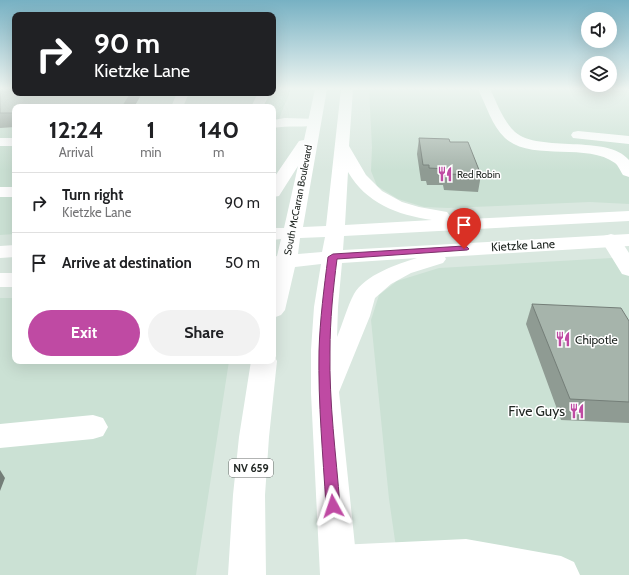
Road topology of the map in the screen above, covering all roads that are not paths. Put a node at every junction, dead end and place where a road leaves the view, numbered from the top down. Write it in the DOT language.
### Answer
graph roads {
  1 [pos="315,116"];
  2 [pos="345,116"];
  3 [pos="498,116"];
  4 [pos="276,124"];
  5 [pos="313,125"];
  6 [pos="505,128"];
  7 [pos="534,130"];
  8 [pos="563,133"];
  9 [pos="629,140"];
  10 [pos="0,142"];
  11 [pos="12,142"];
  12 [pos="342,146"];
  13 [pos="629,172"];
  14 [pos="276,188"];
  15 [pos="0,192"];
  16 [pos="12,192"];
  17 [pos="629,216"];
  18 [pos="559,218"];
  19 [pos="335,231"];
  20 [pos="282,234"];
  21 [pos="620,240"];
  22 [pos="479,248"];
  23 [pos="12,251"];
  24 [pos="0,252"];
  25 [pos="333,257"];
  26 [pos="279,262"];
  27 [pos="629,270"];
  28 [pos="0,280"];
  29 [pos="12,280"];
  30 [pos="276,286"];
  31 [pos="264,364"];
  32 [pos="325,394"];
  33 [pos="94,427"];
  34 [pos="0,436"];
  35 [pos="339,569"];
  36 [pos="247,575"];
  37 [pos="561,575"];
  1 -- 5 [label="main road, South McCarran Boulevard"];
  2 -- 12 [label="main road"];
  3 -- 6 [label="main road"];
  4 -- 5 [label="main road"];
  5 -- 14 [label="main road"];
  5 -- 20 [label="main road, South McCarran Boulevard"];
  6 -- 7 [label="main road"];
  6 -- 13 [label="main road"];
  8 -- 9 [label="main road"];
  10 -- 11 [label="main road"];
  12 -- 18 [label="main road"];
  12 -- 19 [label="main road"];
  15 -- 16 [label="main road"];
  17 -- 18 [label="main road, Kietzke Lane"];
  18 -- 19 [label="main road, Kietzke Lane"];
  19 -- 20 [label="main road, Kietzke Lane"];
  19 -- 25 [label="main road"];
  20 -- 26 [label="main road, South McCarran Boulevard"];
  21 -- 22 [label="main road, Kietzke Lane"];
  21 -- 27 [label="main road"];
  22 -- 25 [label="main road, Kietzke Lane"];
  22 -- 32 [label="main road"];
  23 -- 24 [label="main road"];
  25 -- 26 [label="main road, Kietzke Lane"];
  25 -- 32 [label="main road"];
  26 -- 30 [label="main road, South McCarran Boulevard"];
  28 -- 29 [label="main road"];
  31 -- 36 [label="main road, NV 659"];
  32 -- 35 [label="main road"];
  33 -- 34 [label="main road"];
  35 -- 37 [label="main road"];
}
